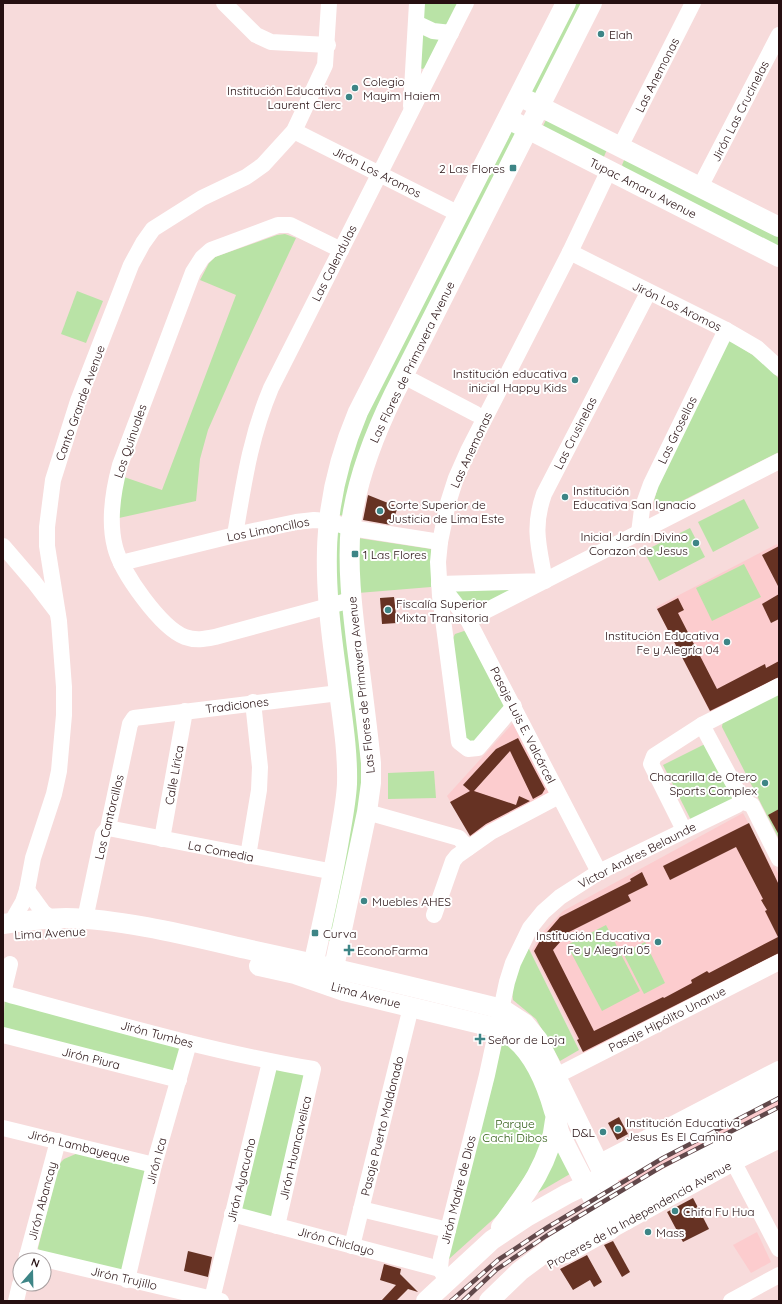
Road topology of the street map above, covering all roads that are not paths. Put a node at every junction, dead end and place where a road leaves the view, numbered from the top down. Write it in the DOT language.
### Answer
graph roads {
  1 [pos="224,3"];
  2 [pos="329,3"];
  3 [pos="417,3"];
  4 [pos="466,3"];
  5 [pos="566,3"];
  6 [pos="592,3"];
  7 [pos="693,3"];
  8 [pos="416,23"];
  9 [pos="450,33"];
  10 [pos="779,34"];
  11 [pos="328,45"];
  12 [pos="519,96"];
  13 [pos="539,106"];
  14 [pos="411,111"];
  15 [pos="507,118"];
  16 [pos="528,129"];
  17 [pos="294,131"];
  18 [pos="620,146"];
  19 [pos="609,170"];
  20 [pos="380,173"];
  21 [pos="700,186"];
  22 [pos="459,214"];
  23 [pos="779,226"];
  24 [pos="341,250"];
  25 [pos="570,252"];
  26 [pos="779,257"];
  27 [pos="648,293"];
  28 [pos="726,330"];
  29 [pos="779,368"];
  30 [pos="413,381"];
  31 [pos="476,414"];
  32 [pos="779,461"];
  33 [pos="328,521"];
  34 [pos="351,528"];
  35 [pos="639,533"];
  36 [pos="235,535"];
  37 [pos="440,542"];
  38 [pos="3,546"];
  39 [pos="121,563"];
  40 [pos="545,581"];
  41 [pos="440,584"];
  42 [pos="351,600"];
  43 [pos="327,606"];
  44 [pos="58,613"];
  45 [pos="468,620"];
  46 [pos="779,686"];
  47 [pos="339,694"];
  48 [pos="253,702"];
  49 [pos="514,706"];
  50 [pos="185,711"];
  51 [pos="136,717"];
  52 [pos="702,725"];
  53 [pos="559,796"];
  54 [pos="740,801"];
  55 [pos="367,812"];
  56 [pos="108,828"];
  57 [pos="684,830"];
  58 [pos="162,839"];
  59 [pos="468,848"];
  60 [pos="248,856"];
  61 [pos="779,859"];
  62 [pos="334,872"];
  63 [pos="599,872"];
  64 [pos="27,890"];
  65 [pos="434,915"];
  66 [pos="85,919"];
  67 [pos="53,925"];
  68 [pos="6,928"];
  69 [pos="779,962"];
  70 [pos="10,964"];
  71 [pos="312,972"];
  72 [pos="331,977"];
  73 [pos="3,993"];
  74 [pos="411,1007"];
  75 [pos="500,1018"];
  76 [pos="3,1035"];
  77 [pos="189,1043"];
  78 [pos="270,1062"];
  79 [pos="313,1069"];
  80 [pos="779,1071"];
  81 [pos="556,1076"];
  82 [pos="179,1080"];
  83 [pos="770,1092"];
  84 [pos="729,1096"];
  85 [pos="556,1116"];
  86 [pos="779,1117"];
  87 [pos="3,1128"];
  88 [pos="779,1138"];
  89 [pos="58,1141"];
  90 [pos="753,1151"];
  91 [pos="733,1161"];
  92 [pos="154,1165"];
  93 [pos="602,1170"];
  94 [pos="583,1180"];
  95 [pos="361,1209"];
  96 [pos="232,1214"];
  97 [pos="614,1218"];
  98 [pos="277,1226"];
  99 [pos="448,1230"];
  100 [pos="492,1240"];
  101 [pos="352,1246"];
  102 [pos="779,1249"];
  103 [pos="28,1252"];
  104 [pos="52,1263"];
  105 [pos="443,1275"];
  106 [pos="779,1275"];
  107 [pos="127,1280"];
  108 [pos="216,1300"];
  109 [pos="426,1301"];
  110 [pos="489,1301"];
  111 [pos="505,1301"];
  112 [pos="731,1301"];
  1 -- 11 [label="street"];
  2 -- 11 [label="street, Canto Grande Avenue"];
  3 -- 8 [label="street"];
  4 -- 9 [label="street, Las Calendulas"];
  5 -- 12 [label="main road, Las Flores de Primavera Avenue"];
  6 -- 13 [label="main road, Las Flores de Primavera Avenue"];
  7 -- 18 [label="street, Las Anemonas"];
  8 -- 9 [label="street"];
  8 -- 14 [label="street"];
  9 -- 14 [label="street, Las Calendulas"];
  10 -- 21 [label="street, Jirón Las Crucinelas"];
  11 -- 17 [label="street, Canto Grande Avenue"];
  12 -- 13 [label="main road"];
  12 -- 15 [label="main road, Las Flores de Primavera Avenue"];
  13 -- 16 [label="main road, Las Flores de Primavera Avenue"];
  13 -- 18 [label="main road"];
  14 -- 20 [label="street, Las Calendulas"];
  15 -- 16 [label="main road, Tupac Amaru Avenue"];
  15 -- 22 [label="main road, Las Flores de Primavera Avenue"];
  16 -- 19 [label="main road, Tupac Amaru Avenue"];
  16 -- 34 [label="main road, Las Flores de Primavera Avenue"];
  17 -- 20 [label="street, Jirón Los Aromos"];
  17 -- 44 [label="street, Canto Grande Avenue"];
  18 -- 21 [label="main road"];
  19 -- 25 [label="street, Las Anemonas"];
  19 -- 26 [label="main road, Tupac Amaru Avenue"];
  20 -- 22 [label="street, Jirón Los Aromos"];
  20 -- 24 [label="street, Las Calendulas"];
  21 -- 23 [label="main road"];
  22 -- 33 [label="main road, Las Flores de Primavera Avenue"];
  24 -- 36 [label="street, Las Calendulas"];
  24 -- 39 [label="street, Los Quinuales"];
  25 -- 27 [label="street, Jirón Los Aromos"];
  25 -- 37 [label="street, Las Anemonas"];
  27 -- 28 [label="street, Jirón Los Aromos"];
  27 -- 40 [label="street, Las Crusinelas"];
  28 -- 29 [label="street, Jirón Los Aromos"];
  28 -- 35 [label="street, Las Grosellas"];
  30 -- 31 [label="street"];
  32 -- 35 [label="street"];
  33 -- 34 [label="street, Los Limoncillos"];
  33 -- 36 [label="street, Los Limoncillos"];
  33 -- 43 [label="main road, Las Flores de Primavera Avenue"];
  34 -- 37 [label="street, Los Limoncillos"];
  34 -- 42 [label="main road, Las Flores de Primavera Avenue"];
  35 -- 40 [label="street"];
  36 -- 39 [label="street, Los Limoncillos"];
  37 -- 41 [label="street, Las Anemonas"];
  38 -- 44 [label="street"];
  39 -- 43 [label="street, Los Quinuales"];
  40 -- 41 [label="street"];
  40 -- 45 [label="street"];
  41 -- 45 [label="street, Pasaje Luis E. Valcárcel"];
  41 -- 49 [label="street, Las Anemonas"];
  42 -- 43 [label="street, Los Quinuales"];
  42 -- 55 [label="main road, Las Flores de Primavera Avenue"];
  43 -- 47 [label="main road, Las Flores de Primavera Avenue"];
  44 -- 64 [label="street, Canto Grande Avenue"];
  45 -- 49 [label="street, Pasaje Luis E. Valcárcel"];
  46 -- 52 [label="street"];
  47 -- 48 [label="street, Tradiciones"];
  47 -- 62 [label="main road, Las Flores de Primavera Avenue"];
  48 -- 50 [label="street, Tradiciones"];
  48 -- 60 [label="street"];
  49 -- 53 [label="street, Pasaje Luis E. Valcárcel"];
  50 -- 51 [label="street, Tradiciones"];
  50 -- 58 [label="street, Calle Lírica"];
  51 -- 56 [label="street, Los Cantorcillos"];
  52 -- 54 [label="street"];
  52 -- 57 [label="street"];
  53 -- 59 [label="street"];
  53 -- 63 [label="street, Pasaje Luis E. Valcárcel"];
  54 -- 57 [label="street, Victor Andres Belaunde"];
  54 -- 61 [label="street"];
  55 -- 59 [label="street"];
  55 -- 72 [label="main road, Las Flores de Primavera Avenue"];
  56 -- 58 [label="street, La Comedia"];
  56 -- 66 [label="street, Los Cantorcillos"];
  57 -- 63 [label="street, Victor Andres Belaunde"];
  58 -- 60 [label="street, La Comedia"];
  59 -- 65 [label="street"];
  60 -- 62 [label="street, La Comedia"];
  62 -- 71 [label="main road, Las Flores de Primavera Avenue"];
  63 -- 75 [label="street, Victor Andres Belaunde"];
  64 -- 67 [label="street"];
  64 -- 68 [label="street, Canto Grande Avenue"];
  66 -- 67 [label="main road, Lima Avenue"];
  66 -- 71 [label="main road, Lima Avenue"];
  67 -- 68 [label="main road, Lima Avenue"];
  67 -- 71 [label="main road, Lima Avenue"];
  69 -- 81 [label="street, Pasaje Hipólito Unanue"];
  70 -- 73 [label="street"];
  71 -- 72 [label="main road, Lima Avenue"];
  72 -- 74 [label="main road, Lima Avenue"];
  72 -- 75 [label="main road, Lima Avenue"];
  73 -- 77 [label="street, Jirón Tumbes"];
  74 -- 75 [label="main road, Lima Avenue"];
  74 -- 95 [label="street, Pasaje Puerto Maldonado"];
  75 -- 81 [label="main road, Lima Avenue"];
  75 -- 85 [label="main road, Lima Avenue"];
  75 -- 99 [label="street, Jirón Madre de Dios"];
  76 -- 82 [label="street, Jirón Piura"];
  77 -- 78 [label="street, Jirón Tumbes"];
  77 -- 82 [label="street, Jirón Ica"];
  78 -- 79 [label="street, Jirón Tumbes"];
  78 -- 96 [label="street, Jirón Ayacucho"];
  79 -- 98 [label="street, Jirón Huancavelica"];
  80 -- 84 [label="main road"];
  81 -- 93 [label="main road, Lima Avenue"];
  82 -- 92 [label="street, Jirón Ica"];
  83 -- 84 [label="main road"];
  83 -- 93 [label="main road"];
  84 -- 93 [label="main road"];
  85 -- 94 [label="main road, Lima Avenue"];
  85 -- 100 [label="main road"];
  86 -- 90 [label="main road"];
  86 -- 97 [label="main road, Proceres de la Independencia Avenue"];
  87 -- 89 [label="street, Jirón Lambayeque"];
  88 -- 90 [label="main road, Proceres de la Independencia Avenue"];
  89 -- 92 [label="street, Jirón Lambayeque"];
  89 -- 103 [label="street, Jirón Abancay"];
  90 -- 91 [label="main road, Proceres de la Independencia Avenue"];
  91 -- 97 [label="main road, Proceres de la Independencia Avenue"];
  91 -- 102 [label="street"];
  92 -- 107 [label="street, Jirón Ica"];
  93 -- 94 [label="main road"];
  93 -- 97 [label="main road, Lima Avenue"];
  94 -- 97 [label="main road, Lima Avenue"];
  94 -- 100 [label="main road"];
  95 -- 99 [label="street"];
  95 -- 101 [label="street, Pasaje Puerto Maldonado"];
  96 -- 98 [label="street, Jirón Chiclayo"];
  96 -- 108 [label="street, Jirón Ayacucho"];
  97 -- 110 [label="main road, Proceres de la Independencia Avenue"];
  97 -- 111 [label="main road, Proceres de la Independencia Avenue"];
  98 -- 101 [label="street, Jirón Chiclayo"];
  99 -- 105 [label="street, Jirón Madre de Dios"];
  100 -- 105 [label="main road"];
  101 -- 105 [label="street, Jirón Chiclayo"];
  104 -- 107 [label="street, Jirón Trujillo"];
  105 -- 109 [label="main road"];
  106 -- 112 [label="street"];
  107 -- 108 [label="street, Jirón Trujillo"];
}
